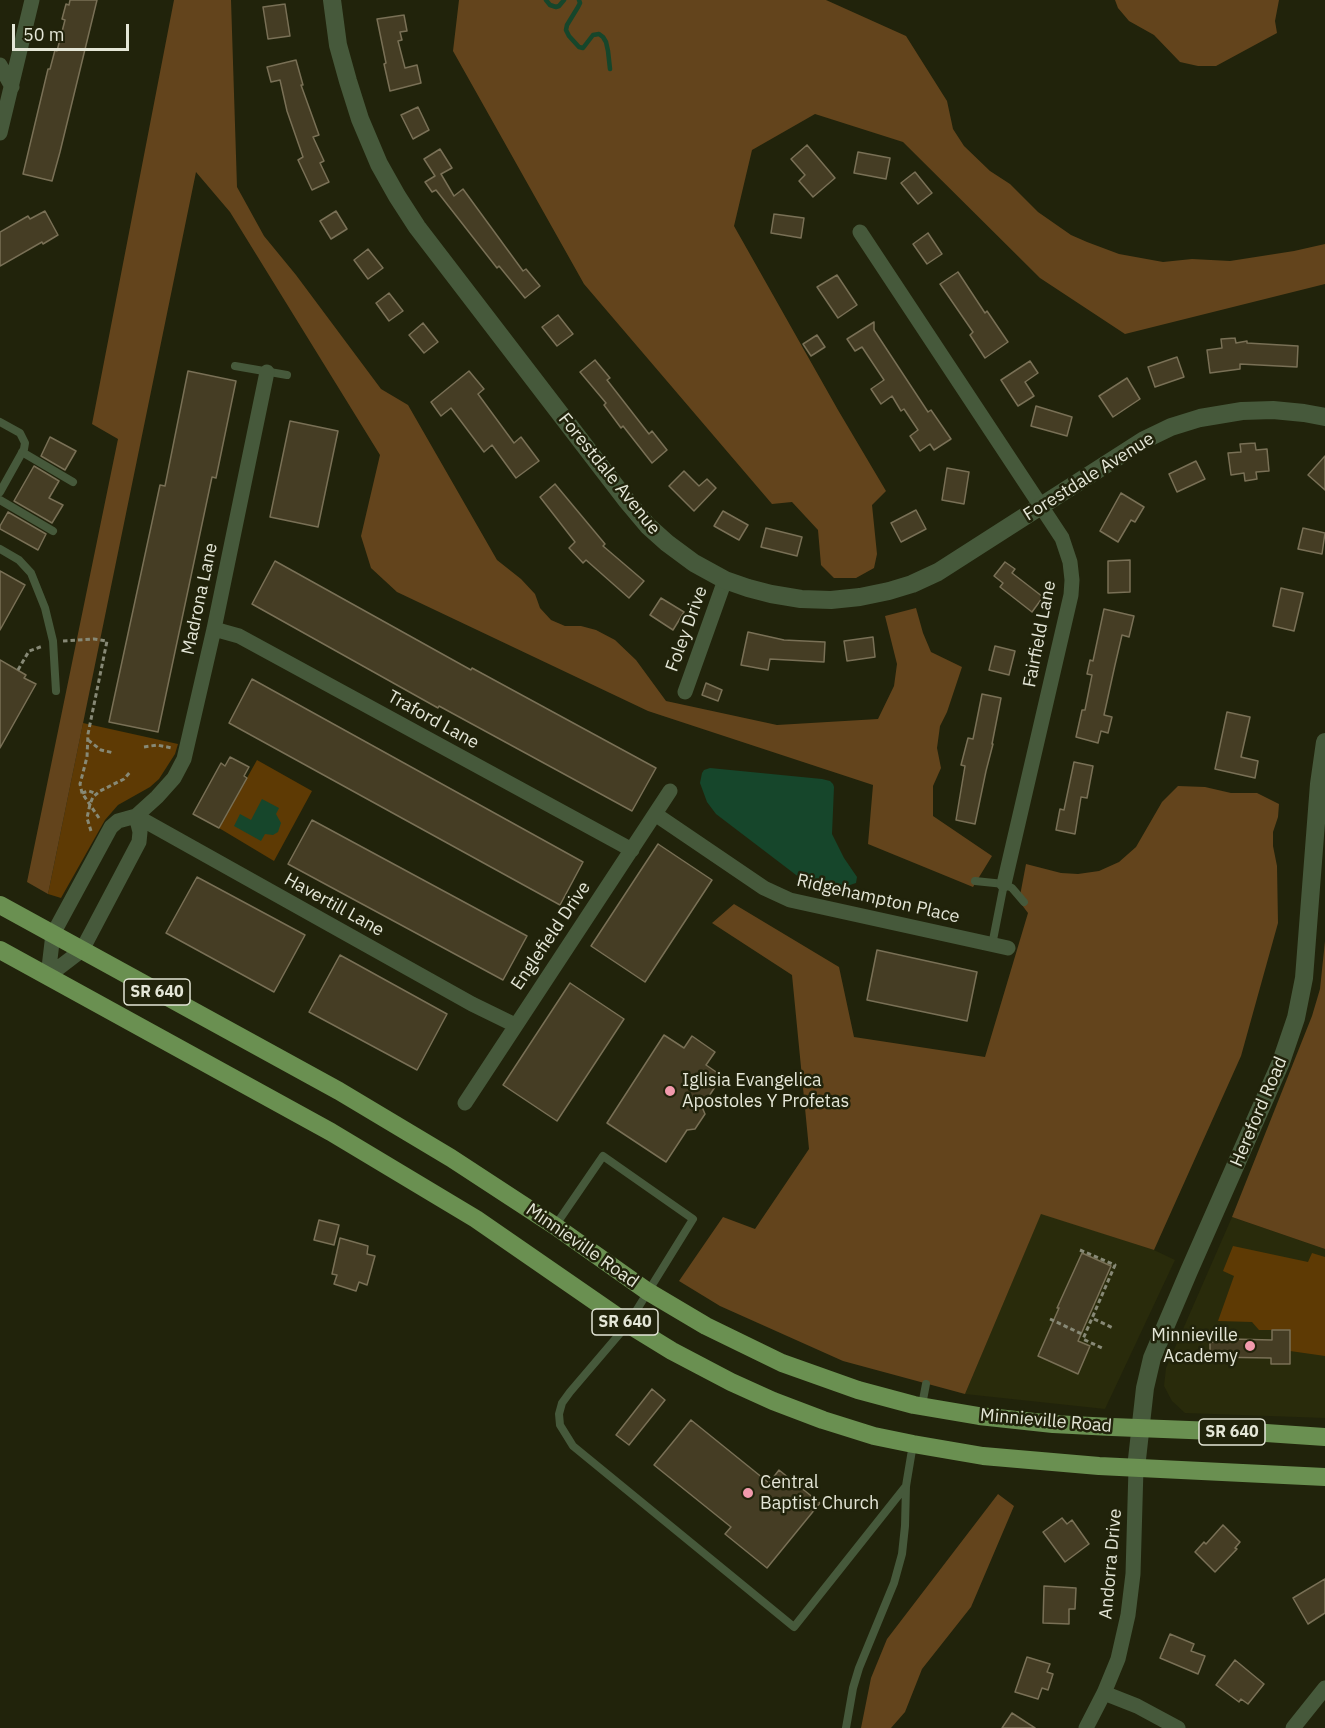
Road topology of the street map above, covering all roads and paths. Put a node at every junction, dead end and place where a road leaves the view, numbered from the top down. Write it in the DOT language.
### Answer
graph roads {
  1 [pos="32,0"];
  2 [pos="332,0"];
  3 [pos="0,65"];
  4 [pos="12,87"];
  5 [pos="0,134"];
  6 [pos="860,232"];
  7 [pos="235,366"];
  8 [pos="267,372"];
  9 [pos="287,375"];
  10 [pos="1325,417"];
  11 [pos="0,422"];
  12 [pos="22,452"];
  13 [pos="73,482"];
  14 [pos="0,492"];
  15 [pos="0,500"];
  16 [pos="1041,506"];
  17 [pos="53,531"];
  18 [pos="0,549"];
  19 [pos="725,580"];
  20 [pos="214,629"];
  21 [pos="58,642"];
  22 [pos="44,646"];
  23 [pos="18,670"];
  24 [pos="56,691"];
  25 [pos="685,692"];
  26 [pos="88,740"];
  27 [pos="1325,742"];
  28 [pos="144,747"];
  29 [pos="172,748"];
  30 [pos="114,753"];
  31 [pos="131,771"];
  32 [pos="670,791"];
  33 [pos="82,793"];
  34 [pos="97,794"];
  35 [pos="90,804"];
  36 [pos="655,814"];
  37 [pos="136,816"];
  38 [pos="100,819"];
  39 [pos="92,833"];
  40 [pos="632,850"];
  41 [pos="975,881"];
  42 [pos="1004,884"];
  43 [pos="1024,902"];
  44 [pos="0,905"];
  45 [pos="53,934"];
  46 [pos="992,945"];
  47 [pos="1008,948"];
  48 [pos="0,950"];
  49 [pos="82,950"];
  50 [pos="48,976"];
  51 [pos="515,1025"];
  52 [pos="465,1103"];
  53 [pos="555,1226"];
  54 [pos="1080,1250"];
  55 [pos="647,1291"];
  56 [pos="1050,1319"];
  57 [pos="1094,1319"];
  58 [pos="628,1324"];
  59 [pos="1113,1328"];
  60 [pos="1084,1335"];
  61 [pos="1104,1349"];
  62 [pos="926,1384"];
  63 [pos="922,1407"];
  64 [pos="1140,1429"];
  65 [pos="1325,1437"];
  66 [pos="912,1444"];
  67 [pos="1136,1468"];
  68 [pos="1325,1477"];
  69 [pos="906,1486"];
  70 [pos="1325,1688"];
  71 [pos="1104,1693"];
  72 [pos="846,1728"];
  73 [pos="1086,1728"];
  74 [pos="1178,1728"];
  75 [pos="1293,1728"];
  1 -- 4 [label="street"];
  2 -- 19 [label="street, Forestdale Avenue"];
  3 -- 4 [label="street"];
  4 -- 5 [label="street"];
  6 -- 16 [label="street, Fairfield Lane"];
  7 -- 8 [label="lane"];
  8 -- 9 [label="lane"];
  8 -- 20 [label="street, Madrona Lane"];
  10 -- 16 [label="street, Forestdale Avenue"];
  11 -- 12 [label="lane"];
  12 -- 13 [label="lane"];
  12 -- 14 [label="lane"];
  15 -- 17 [label="lane"];
  16 -- 19 [label="street, Forestdale Avenue"];
  16 -- 42 [label="street, Fairfield Lane"];
  18 -- 24 [label="lane"];
  19 -- 25 [label="street, Foley Drive"];
  20 -- 37 [label="street, Madrona Lane"];
  20 -- 40 [label="street, Traford Lane"];
  21 -- 26 [label="path"];
  22 -- 23 [label="path"];
  26 -- 30 [label="path"];
  26 -- 33 [label="path"];
  27 -- 64 [label="street, Hereford Road"];
  28 -- 29 [label="path"];
  31 -- 34 [label="path"];
  32 -- 36 [label="street, Englefield Drive"];
  33 -- 34 [label="path"];
  33 -- 35 [label="path"];
  34 -- 35 [label="path"];
  35 -- 38 [label="path"];
  35 -- 39 [label="path"];
  36 -- 40 [label="street, Englefield Drive"];
  36 -- 46 [label="street, Ridgehampton Place"];
  37 -- 45 [label="street, Madrona Lane"];
  37 -- 49 [label="street"];
  37 -- 51 [label="street, Havertill Lane"];
  40 -- 51 [label="street, Englefield Drive"];
  41 -- 42 [label="lane"];
  42 -- 43 [label="lane"];
  42 -- 46 [label="lane"];
  44 -- 45 [label="main road, Minnieville Road / SR 640"];
  45 -- 49 [label="main road, Minnieville Road / SR 640"];
  45 -- 50 [label="street, Madrona Lane"];
  46 -- 47 [label="street, Ridgehampton Place"];
  48 -- 50 [label="main road, Minnieville Road / SR 640"];
  49 -- 50 [label="street"];
  49 -- 53 [label="main road, Minnieville Road / SR 640"];
  50 -- 58 [label="main road, Minnieville Road / SR 640"];
  51 -- 52 [label="street, Englefield Drive"];
  53 -- 55 [label="main road, Minnieville Road / SR 640"];
  53 -- 55 [label="lane"];
  54 -- 60 [label="path"];
  55 -- 58 [label="lane"];
  55 -- 63 [label="main road, Minnieville Road / SR 640"];
  56 -- 60 [label="path"];
  57 -- 59 [label="path"];
  58 -- 66 [label="main road, Minnieville Road / SR 640"];
  58 -- 69 [label="lane"];
  60 -- 61 [label="path"];
  62 -- 63 [label="lane"];
  63 -- 64 [label="main road, Minnieville Road / SR 640"];
  64 -- 65 [label="main road, Minnieville Road / SR 640"];
  64 -- 67 [label="street, Hereford Road"];
  66 -- 67 [label="main road, Minnieville Road / SR 640"];
  66 -- 69 [label="lane"];
  67 -- 68 [label="main road, Minnieville Road / SR 640"];
  67 -- 71 [label="street, Andorra Drive"];
  69 -- 72 [label="lane"];
  70 -- 75 [label="street"];
  71 -- 73 [label="street, Andorra Drive"];
  71 -- 74 [label="street"];
}
